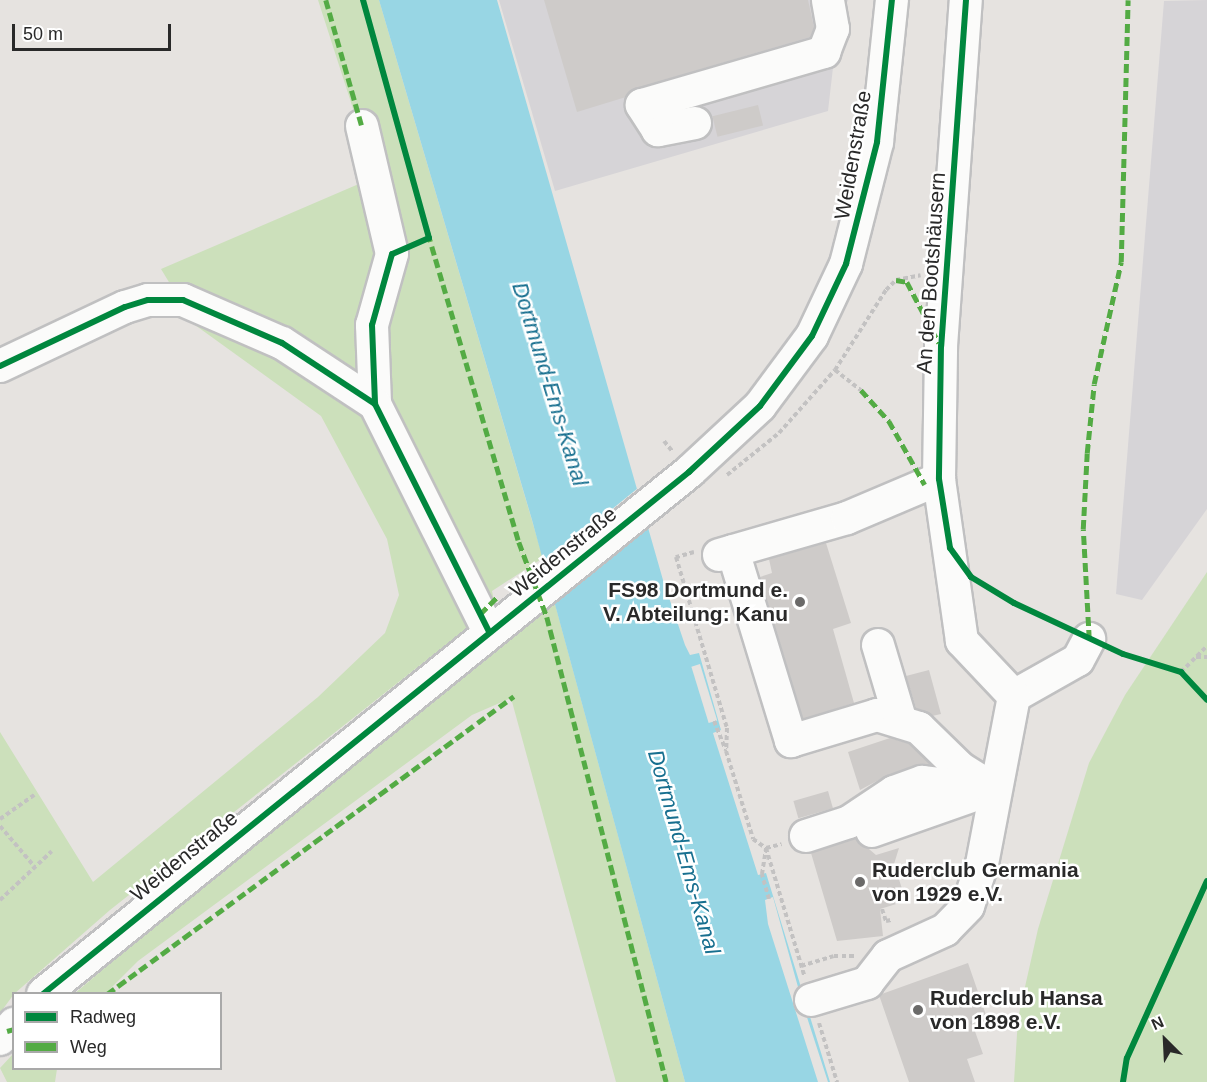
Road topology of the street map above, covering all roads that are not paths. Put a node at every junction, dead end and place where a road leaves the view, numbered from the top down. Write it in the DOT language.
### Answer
graph roads {
  1 [pos="828,0"];
  2 [pos="892,0"];
  3 [pos="966,0"];
  4 [pos="695,123"];
  5 [pos="362,126"];
  6 [pos="0,366"];
  7 [pos="375,404"];
  8 [pos="939,479"];
  9 [pos="499,625"];
  10 [pos="1089,639"];
  11 [pos="878,645"];
  12 [pos="1014,696"];
  13 [pos="901,722"];
  14 [pos="995,790"];
  15 [pos="872,831"];
  16 [pos="806,836"];
  17 [pos="44,992"];
  18 [pos="812,1000"];
  19 [pos="12,1026"];
  20 [pos="0,1039"];
  1 -- 4 [label="street"];
  2 -- 9 [label="street, Weidenstraße"];
  3 -- 8 [label="street, An den Bootshäusern"];
  5 -- 7 [label="street"];
  6 -- 7 [label="street"];
  7 -- 9 [label="street"];
  8 -- 12 [label="street, An den Bootshäusern"];
  8 -- 13 [label="street"];
  9 -- 17 [label="street, Weidenstraße"];
  10 -- 12 [label="street"];
  11 -- 13 [label="street"];
  12 -- 14 [label="street"];
  13 -- 14 [label="street"];
  14 -- 15 [label="street"];
  14 -- 16 [label="street"];
  14 -- 18 [label="street"];
  19 -- 20 [label="street"];
}
